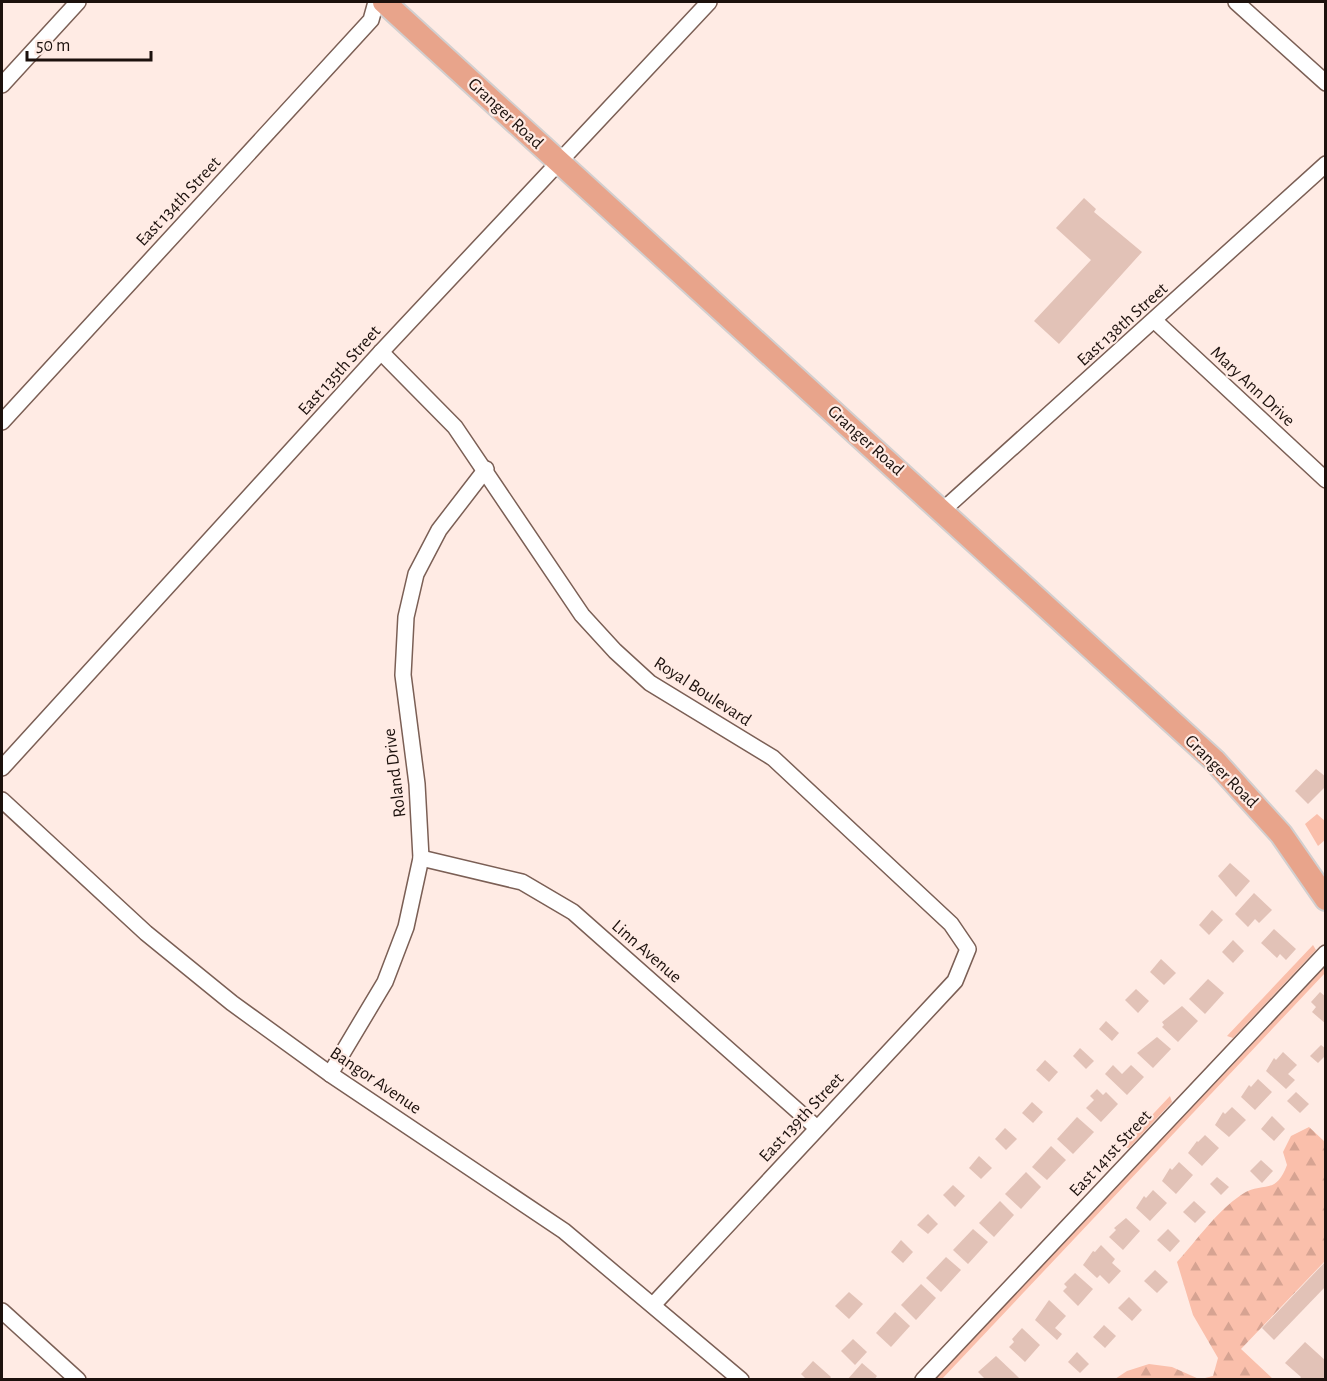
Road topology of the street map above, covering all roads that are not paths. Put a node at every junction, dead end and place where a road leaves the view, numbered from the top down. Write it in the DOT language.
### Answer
graph roads {
  1 [pos="78,2"];
  2 [pos="376,2"];
  3 [pos="384,2"];
  4 [pos="709,2"];
  5 [pos="1236,2"];
  6 [pos="1326,83"];
  7 [pos="2,86"];
  8 [pos="559,162"];
  9 [pos="1326,164"];
  10 [pos="1155,321"];
  11 [pos="381,352"];
  12 [pos="2,422"];
  13 [pos="486,469"];
  14 [pos="1326,480"];
  15 [pos="943,510"];
  16 [pos="2,768"];
  17 [pos="2,800"];
  18 [pos="421,858"];
  19 [pos="1326,899"];
  20 [pos="968,949"];
  21 [pos="1326,953"];
  22 [pos="330,1074"];
  23 [pos="817,1128"];
  24 [pos="653,1305"];
  25 [pos="2,1311"];
  26 [pos="741,1379"];
  27 [pos="78,1380"];
  28 [pos="923,1380"];
  1 -- 7 [label="street"];
  2 -- 12 [label="street, East 134th Street"];
  3 -- 8 [label="main road, Granger Road"];
  4 -- 8 [label="street, East 135th Street"];
  5 -- 6 [label="street"];
  8 -- 11 [label="street, East 135th Street"];
  8 -- 15 [label="main road, Granger Road"];
  9 -- 10 [label="street, East 138th Street"];
  10 -- 14 [label="street, Mary Ann Drive"];
  10 -- 15 [label="street, East 138th Street"];
  11 -- 13 [label="street, Royal Boulevard"];
  11 -- 16 [label="street, East 135th Street"];
  13 -- 18 [label="street, Roland Drive"];
  13 -- 20 [label="street, Royal Boulevard"];
  15 -- 19 [label="main road, Granger Road"];
  17 -- 22 [label="street, Bangor Avenue"];
  18 -- 22 [label="street, Roland Drive"];
  18 -- 23 [label="street, Linn Avenue"];
  20 -- 23 [label="street, East 139th Street"];
  21 -- 28 [label="street, East 141st Street"];
  22 -- 24 [label="street, Bangor Avenue"];
  23 -- 24 [label="street, East 139th Street"];
  24 -- 26 [label="street, Bangor Avenue"];
  25 -- 27 [label="street"];
}
